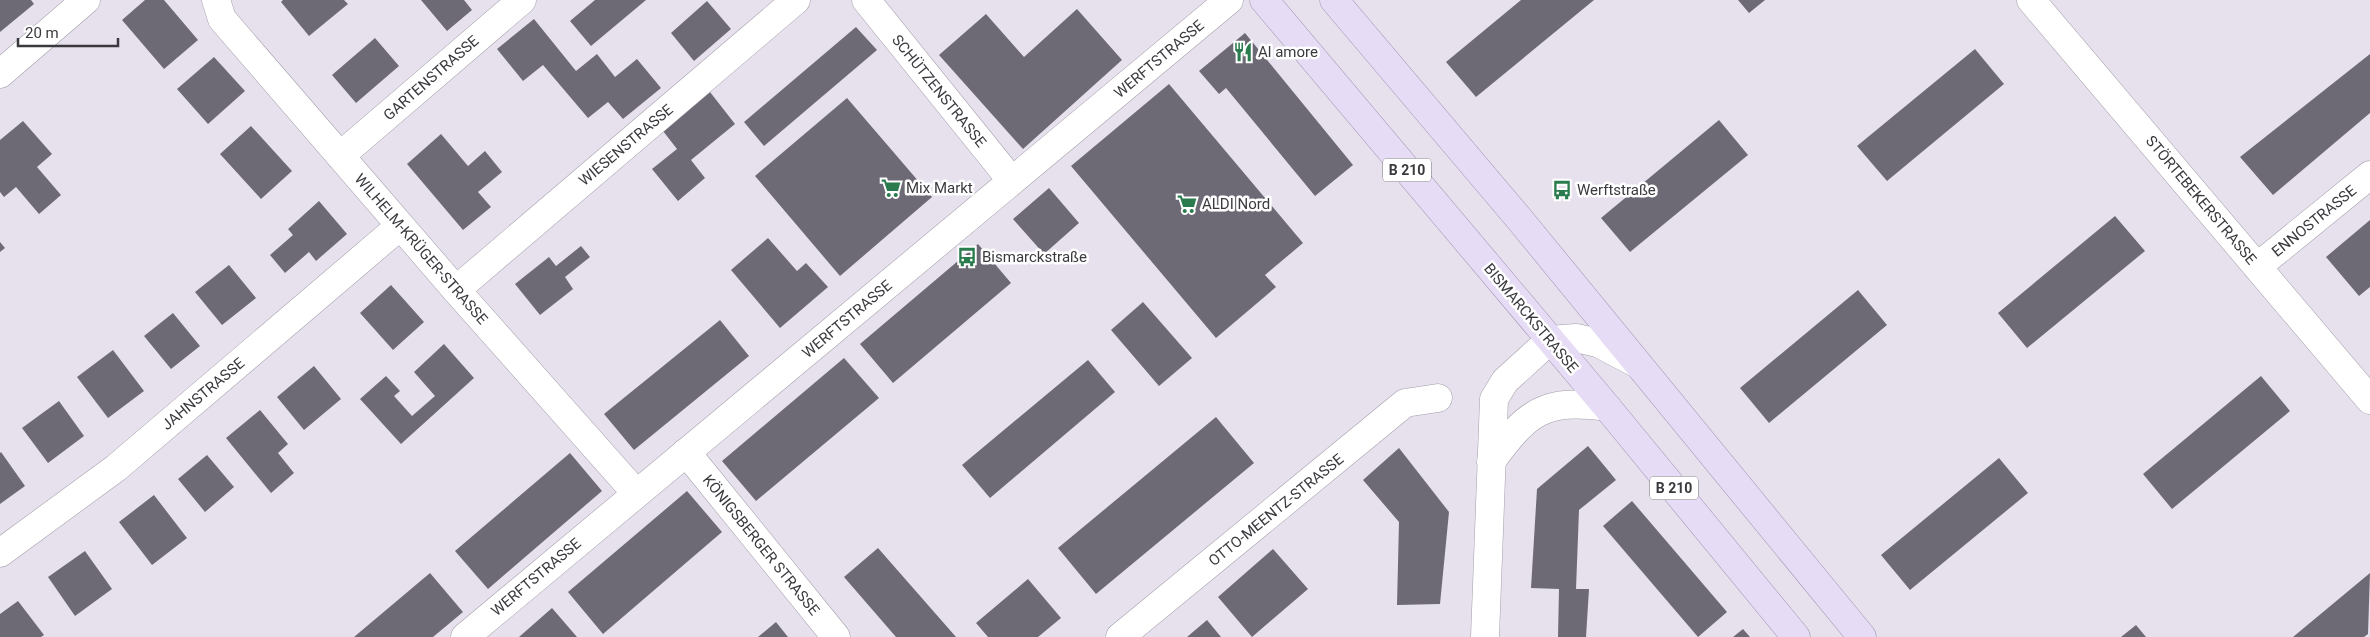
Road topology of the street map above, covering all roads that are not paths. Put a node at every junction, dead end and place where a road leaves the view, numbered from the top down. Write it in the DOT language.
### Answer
graph roads {
  1 [pos="86,0"];
  2 [pos="216,0"];
  3 [pos="522,0"];
  4 [pos="796,0"];
  5 [pos="866,0"];
  6 [pos="1230,0"];
  7 [pos="1264,0"];
  8 [pos="1334,0"];
  9 [pos="2031,0"];
  10 [pos="0,74"];
  11 [pos="340,156"];
  12 [pos="2370,175"];
  13 [pos="1012,182"];
  14 [pos="400,226"];
  15 [pos="2257,267"];
  16 [pos="456,290"];
  17 [pos="1550,340"];
  18 [pos="1636,363"];
  19 [pos="1438,398"];
  20 [pos="2370,400"];
  21 [pos="1607,406"];
  22 [pos="686,452"];
  23 [pos="1491,462"];
  24 [pos="636,492"];
  25 [pos="0,553"];
  26 [pos="465,637"];
  27 [pos="836,637"];
  28 [pos="1120,637"];
  29 [pos="1485,637"];
  30 [pos="1796,637"];
  31 [pos="1862,637"];
  1 -- 10 [label="street"];
  2 -- 11 [label="street, WILHELM-KRÜGER-STRASSE"];
  3 -- 11 [label="street, GARTENSTRASSE"];
  4 -- 16 [label="street, WIESENSTRASSE"];
  5 -- 13 [label="street, SCHÜTZENSTRASSE"];
  6 -- 13 [label="street, WERFTSTRASSE"];
  7 -- 17 [label="main road, BISMARCKSTRASSE / B 210"];
  8 -- 18 [label="main road"];
  9 -- 15 [label="street, STÖRTEBEKERSTRASSE"];
  11 -- 14 [label="street, WILHELM-KRÜGER-STRASSE"];
  12 -- 15 [label="street, ENNOSTRASSE"];
  13 -- 22 [label="street, WERFTSTRASSE"];
  14 -- 16 [label="street, WILHELM-KRÜGER-STRASSE"];
  14 -- 25 [label="street, JAHNSTRASSE"];
  15 -- 20 [label="street, STÖRTEBEKERSTRASSE"];
  16 -- 24 [label="street, WILHELM-KRÜGER-STRASSE"];
  17 -- 18 [label="street"];
  17 -- 21 [label="main road, BISMARCKSTRASSE / B 210"];
  17 -- 23 [label="street"];
  18 -- 31 [label="main road"];
  19 -- 28 [label="street, OTTO-MEENTZ-STRASSE"];
  21 -- 23 [label="street"];
  21 -- 30 [label="main road, BISMARCKSTRASSE / B 210"];
  22 -- 24 [label="street, WERFTSTRASSE"];
  22 -- 27 [label="street, KÖNIGSBERGER STRASSE"];
  23 -- 29 [label="street"];
  24 -- 26 [label="street, WERFTSTRASSE"];
}
